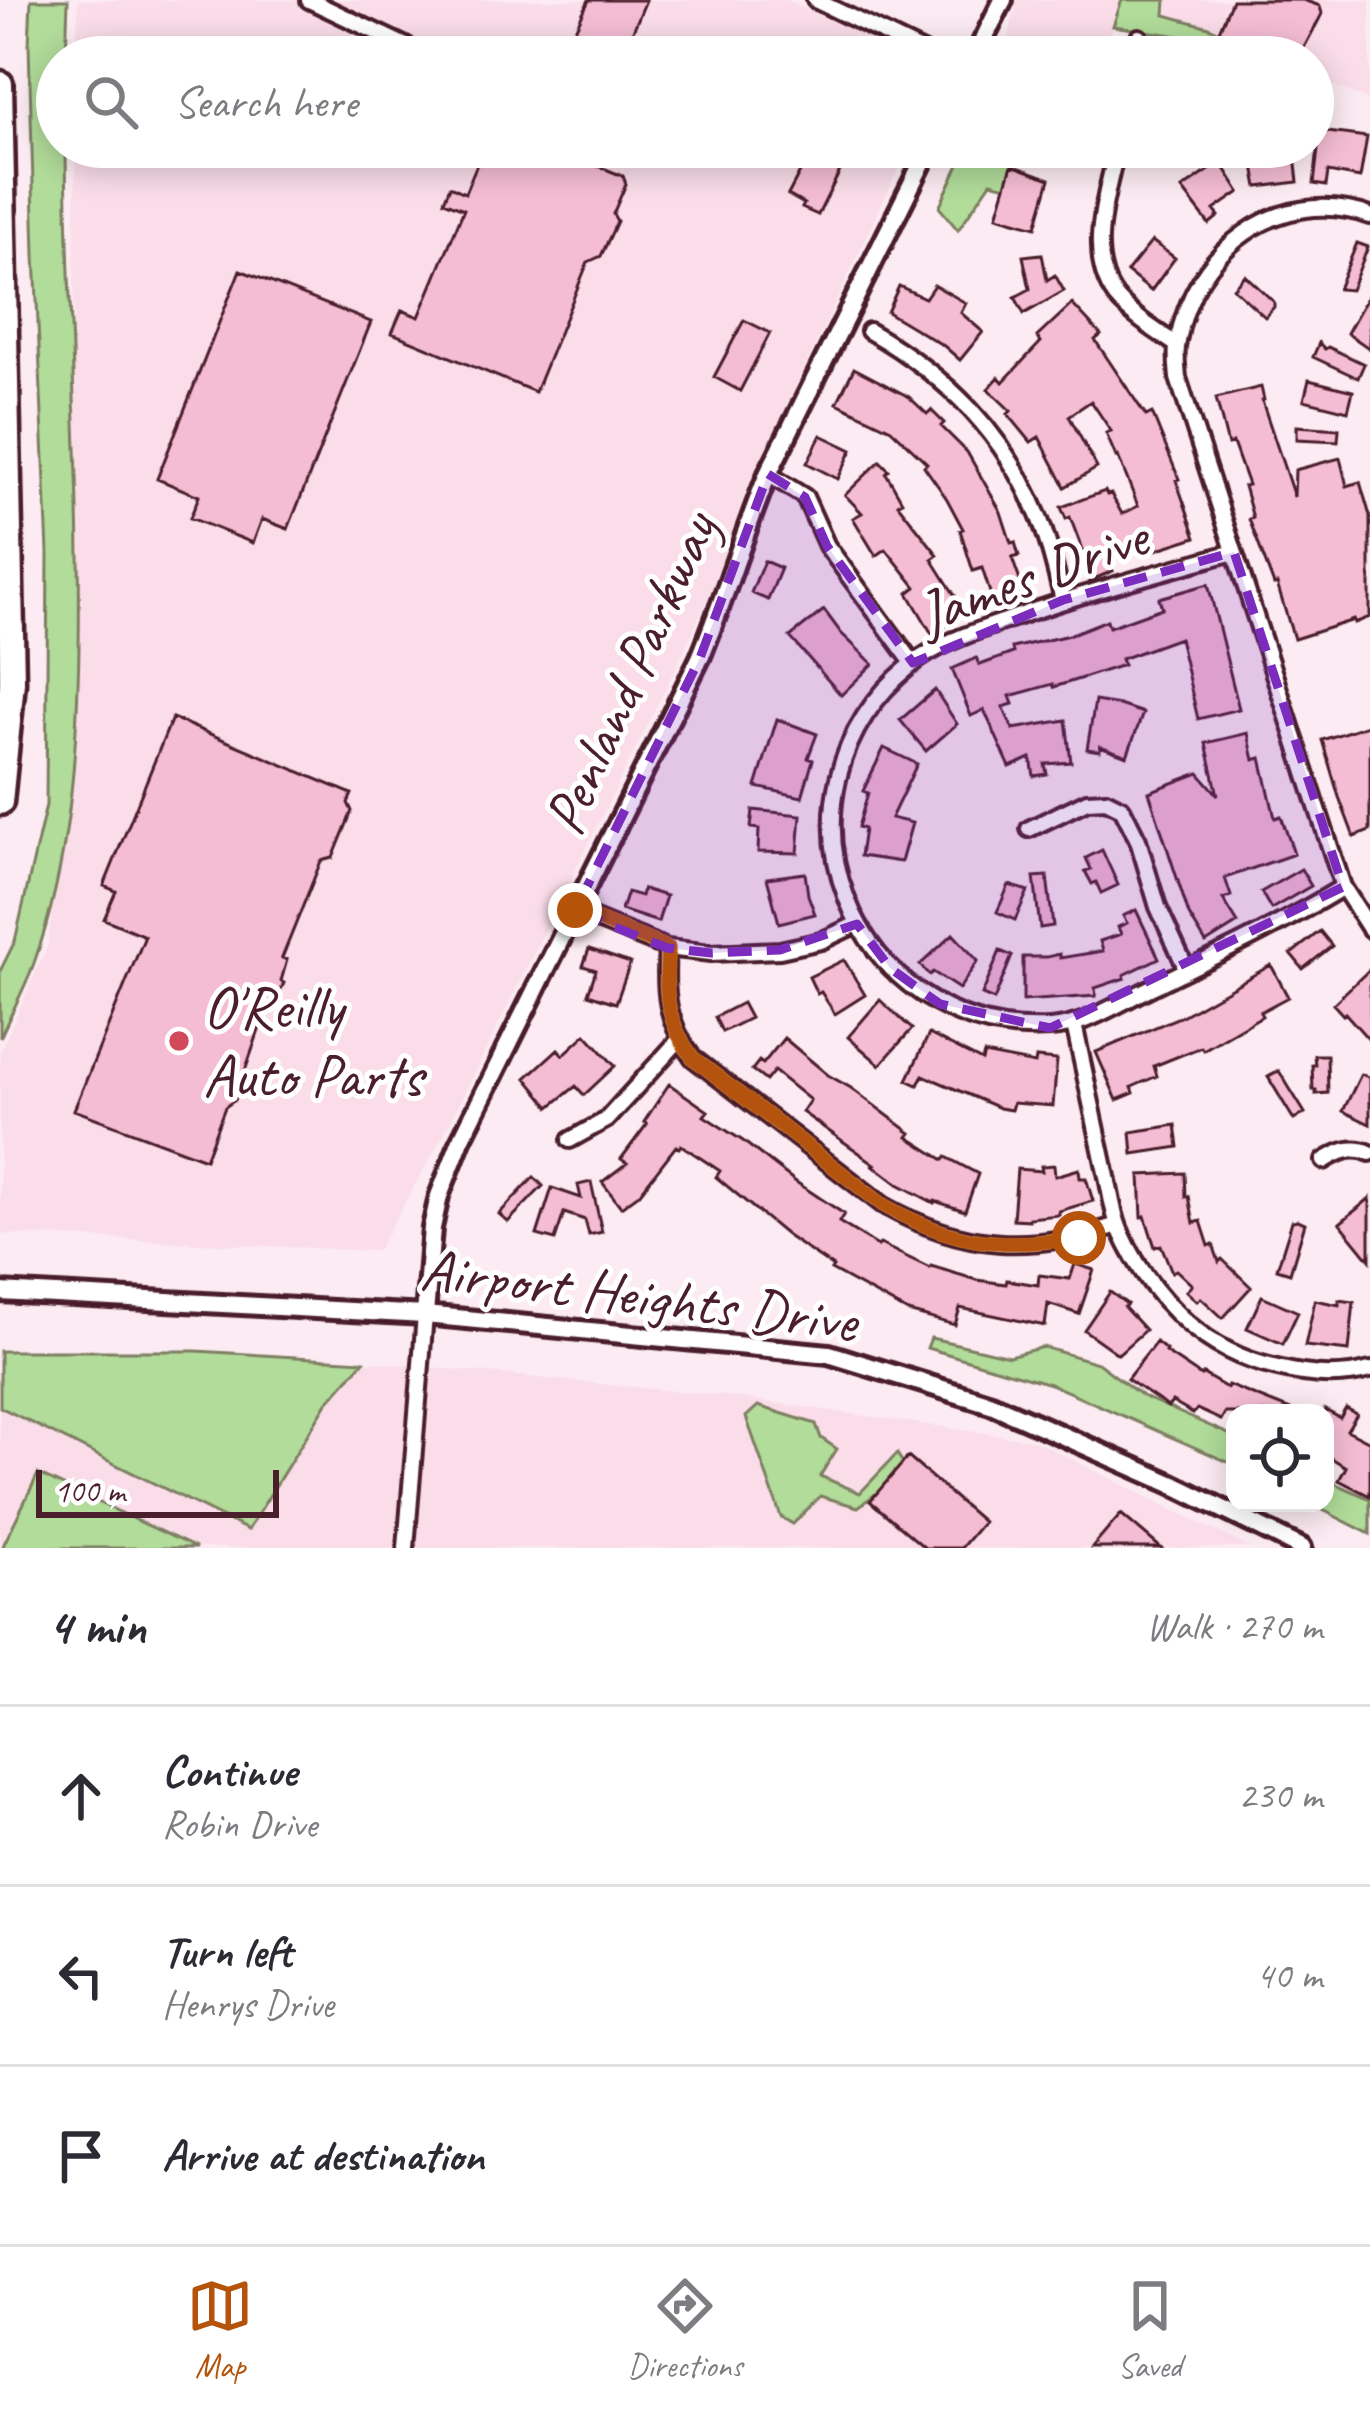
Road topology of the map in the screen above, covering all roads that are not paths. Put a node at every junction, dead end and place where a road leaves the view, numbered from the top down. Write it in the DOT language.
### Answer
graph roads {
  1 [pos="309,0"];
  2 [pos="815,0"];
  3 [pos="1004,0"];
  4 [pos="385,36"];
  5 [pos="890,36"];
  6 [pos="986,36"];
  7 [pos="0,84"];
  8 [pos="920,168"];
  9 [pos="1113,168"];
  10 [pos="1370,216"];
  11 [pos="869,331"];
  12 [pos="1177,345"];
  13 [pos="768,475"];
  14 [pos="1234,552"];
  15 [pos="1064,600"];
  16 [pos="913,663"];
  17 [pos="0,802"];
  18 [pos="1028,829"];
  19 [pos="1343,887"];
  20 [pos="575,910"];
  21 [pos="856,924"];
  22 [pos="1370,929"];
  23 [pos="668,948"];
  24 [pos="1187,970"];
  25 [pos="1074,1024"];
  26 [pos="679,1040"];
  27 [pos="570,1140"];
  28 [pos="1370,1153"];
  29 [pos="1324,1162"];
  30 [pos="1118,1226"];
  31 [pos="0,1292"];
  32 [pos="425,1315"];
  33 [pos="1370,1370"];
  34 [pos="406,1548"];
  35 [pos="1302,1548"];
  1 -- 4 [label="street"];
  2 -- 5 [label="street"];
  3 -- 6 [label="street"];
  7 -- 17 [label="highway"];
  8 -- 13 [label="street, Penland Parkway"];
  9 -- 12 [label="street"];
  10 -- 12 [label="street"];
  11 -- 15 [label="street"];
  12 -- 14 [label="street"];
  13 -- 16 [label="street"];
  13 -- 20 [label="street, Penland Parkway"];
  14 -- 15 [label="street, James Drive"];
  14 -- 19 [label="street"];
  15 -- 16 [label="street, James Drive"];
  16 -- 21 [label="street, James Drive"];
  18 -- 24 [label="street"];
  19 -- 22 [label="street"];
  19 -- 24 [label="street, James Drive"];
  20 -- 23 [label="street"];
  20 -- 32 [label="street, Penland Parkway"];
  21 -- 23 [label="street"];
  21 -- 25 [label="street, James Drive"];
  23 -- 26 [label="street"];
  24 -- 25 [label="street, James Drive"];
  25 -- 30 [label="street"];
  26 -- 27 [label="street"];
  26 -- 30 [label="street"];
  28 -- 29 [label="street"];
  30 -- 33 [label="street"];
  31 -- 32 [label="street, Airport Heights Drive"];
  32 -- 34 [label="street"];
  32 -- 35 [label="street, Airport Heights Drive"];
}
